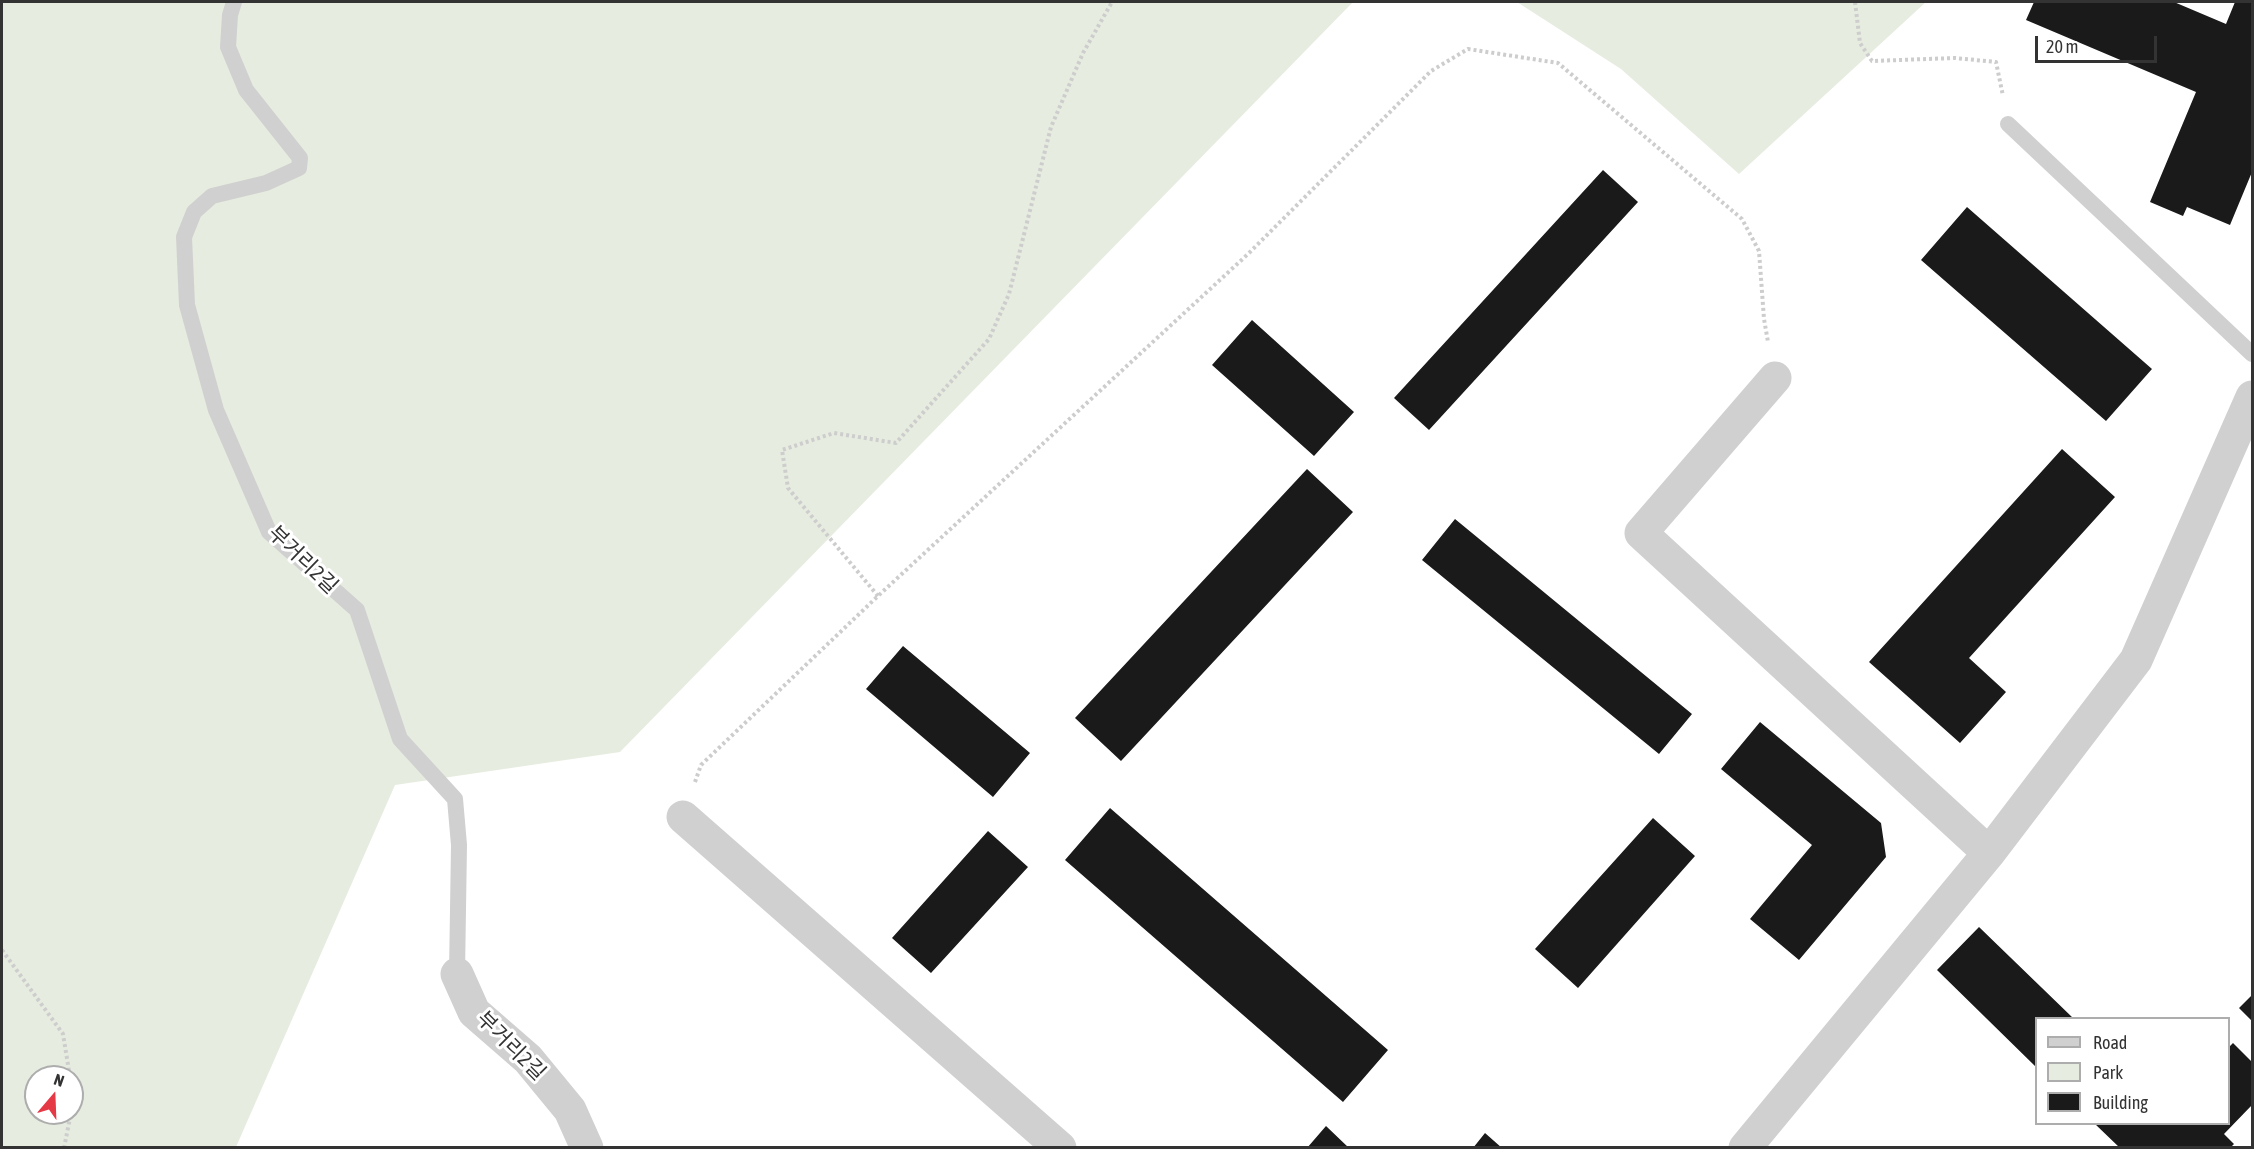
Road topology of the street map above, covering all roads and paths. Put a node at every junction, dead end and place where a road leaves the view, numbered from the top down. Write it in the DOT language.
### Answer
graph roads {
  1 [pos="234,2"];
  2 [pos="1112,2"];
  3 [pos="1855,2"];
  4 [pos="2008,124"];
  5 [pos="2253,354"];
  6 [pos="1775,378"];
  7 [pos="2253,397"];
  8 [pos="878,596"];
  9 [pos="683,817"];
  10 [pos="1989,853"];
  11 [pos="2,950"];
  12 [pos="457,974"];
  13 [pos="68,1065"];
  14 [pos="69,1125"];
  15 [pos="64,1148"];
  16 [pos="587,1148"];
  17 [pos="1060,1148"];
  18 [pos="1745,1148"];
  1 -- 12 [label="lane, 부거리2길"];
  2 -- 8 [label="path"];
  3 -- 4 [label="path"];
  4 -- 5 [label="lane"];
  6 -- 8 [label="path"];
  6 -- 10 [label="street"];
  7 -- 10 [label="street"];
  8 -- 9 [label="path"];
  9 -- 17 [label="street"];
  10 -- 18 [label="street"];
  11 -- 13 [label="path"];
  12 -- 16 [label="street, 부거리2길"];
  14 -- 15 [label="path"];
}
